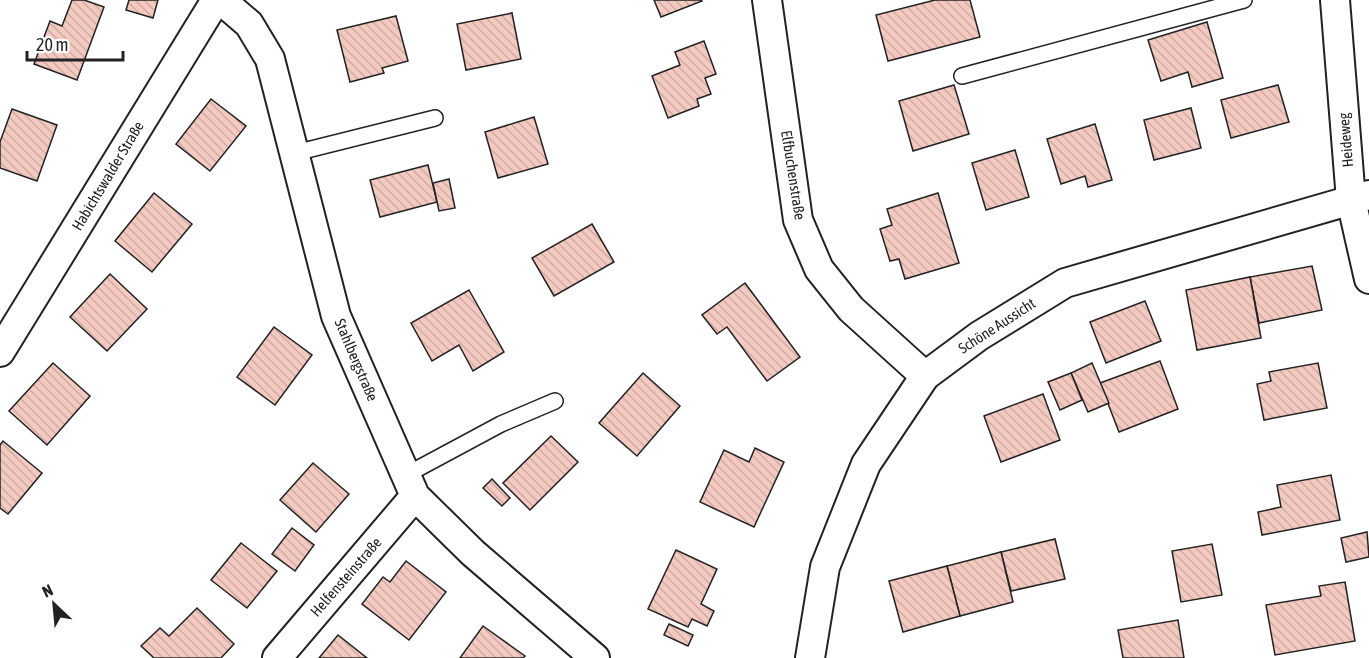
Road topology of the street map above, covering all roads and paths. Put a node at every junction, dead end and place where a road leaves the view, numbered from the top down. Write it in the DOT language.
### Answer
graph roads {
  1 [pos="216,0"];
  2 [pos="221,0"];
  3 [pos="767,0"];
  4 [pos="1244,0"];
  5 [pos="1335,0"];
  6 [pos="962,76"];
  7 [pos="435,118"];
  8 [pos="295,153"];
  9 [pos="1360,198"];
  10 [pos="1369,279"];
  11 [pos="0,352"];
  12 [pos="925,376"];
  13 [pos="555,401"];
  14 [pos="411,486"];
  15 [pos="277,658"];
  16 [pos="595,658"];
  17 [pos="810,658"];
  1 -- 11 [label="street, Habichtswalder Straße"];
  2 -- 8 [label="street, Stahlbergstraße"];
  3 -- 12 [label="street, Elfbuchenstraße"];
  4 -- 6 [label="lane"];
  5 -- 9 [label="street, Heideweg"];
  7 -- 8 [label="lane"];
  8 -- 14 [label="street, Stahlbergstraße"];
  9 -- 10 [label="street, Heideweg"];
  9 -- 12 [label="street, Schöne Aussicht"];
  12 -- 17 [label="street, Schöne Aussicht"];
  13 -- 14 [label="lane"];
  14 -- 15 [label="street, Helfensteinstraße"];
  14 -- 16 [label="street, Stahlbergstraße"];
}
